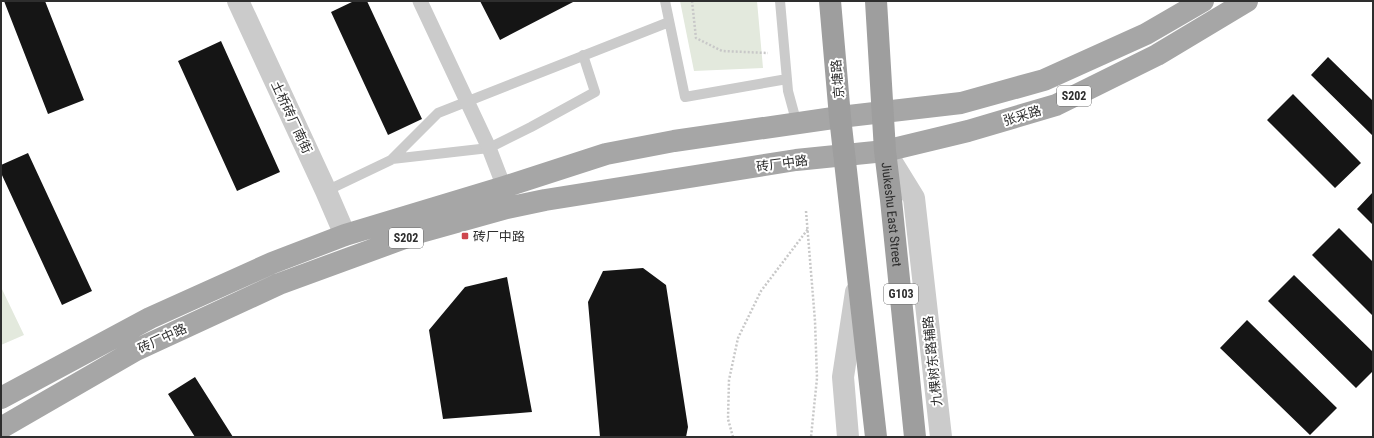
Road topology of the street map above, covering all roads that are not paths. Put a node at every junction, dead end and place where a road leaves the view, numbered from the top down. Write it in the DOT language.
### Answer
graph roads {
  1 [pos="238,1"];
  2 [pos="420,1"];
  3 [pos="665,1"];
  4 [pos="780,1"];
  5 [pos="830,1"];
  6 [pos="876,1"];
  7 [pos="1203,1"];
  8 [pos="1247,1"];
  9 [pos="669,22"];
  10 [pos="583,55"];
  11 [pos="787,80"];
  12 [pos="467,101"];
  13 [pos="883,112"];
  14 [pos="840,117"];
  15 [pos="797,124"];
  16 [pos="489,148"];
  17 [pos="885,151"];
  18 [pos="845,156"];
  19 [pos="392,159"];
  20 [pos="504,186"];
  21 [pos="326,190"];
  22 [pos="345,235"];
  23 [pos="859,277"];
  24 [pos="1,398"];
  25 [pos="1,428"];
  26 [pos="848,437"];
  27 [pos="876,437"];
  28 [pos="915,437"];
  29 [pos="941,437"];
  1 -- 21 [label="street, 土桥砖厂南街"];
  2 -- 12 [label="street"];
  3 -- 9 [label="lane"];
  4 -- 11 [label="lane"];
  5 -- 14 [label="highway, 京塘路"];
  6 -- 13 [label="highway, G103"];
  7 -- 13 [label="main road, S202"];
  8 -- 17 [label="main road, 张采路 / S202"];
  9 -- 10 [label="lane"];
  9 -- 11 [label="lane"];
  10 -- 12 [label="lane"];
  10 -- 16 [label="lane"];
  11 -- 15 [label="lane"];
  12 -- 16 [label="street"];
  12 -- 19 [label="lane"];
  13 -- 14 [label="main road, S202"];
  13 -- 17 [label="highway, Jiukeshu East Street / G103"];
  14 -- 15 [label="main road, 砖厂中路 / S202"];
  14 -- 18 [label="highway, 京塘路"];
  15 -- 20 [label="main road, 砖厂中路 / S202"];
  16 -- 19 [label="lane"];
  16 -- 20 [label="street"];
  17 -- 18 [label="main road, 张采路 / S202"];
  17 -- 28 [label="highway, Jiukeshu East Street / G103"];
  17 -- 29 [label="street, 九棵树东路辅路"];
  18 -- 23 [label="highway"];
  18 -- 25 [label="main road, 砖厂中路 / S202"];
  19 -- 21 [label="lane"];
  20 -- 22 [label="main road, 砖厂中路 / S202"];
  21 -- 22 [label="street, 土桥砖厂南街"];
  22 -- 24 [label="main road, 砖厂中路 / S202"];
  23 -- 26 [label="street"];
  23 -- 27 [label="highway"];
}
